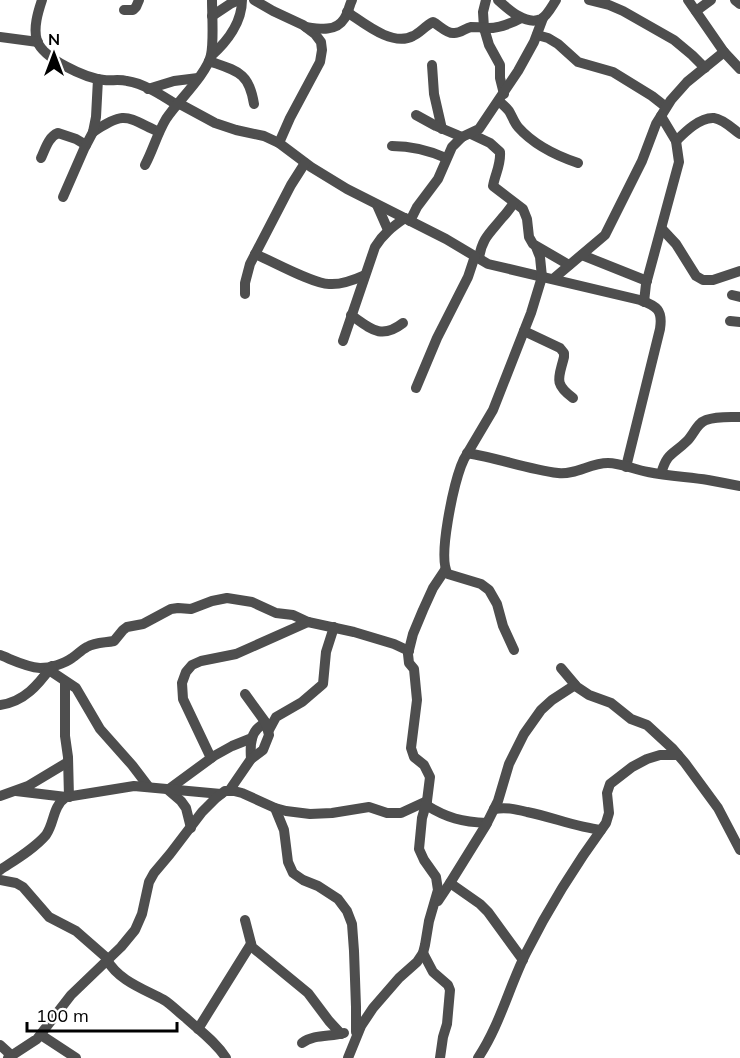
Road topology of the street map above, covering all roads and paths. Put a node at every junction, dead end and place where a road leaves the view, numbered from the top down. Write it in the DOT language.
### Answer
graph roads {
  1 [pos="42,0"];
  2 [pos="139,0"];
  3 [pos="212,0"];
  4 [pos="240,0"];
  5 [pos="352,0"];
  6 [pos="486,0"];
  7 [pos="498,0"];
  8 [pos="556,0"];
  9 [pos="589,0"];
  10 [pos="688,0"];
  11 [pos="711,0"];
  12 [pos="735,0"];
  13 [pos="258,1"];
  14 [pos="740,4"];
  15 [pos="124,10"];
  16 [pos="696,11"];
  17 [pos="347,12"];
  18 [pos="213,16"];
  19 [pos="521,18"];
  20 [pos="543,18"];
  21 [pos="306,27"];
  22 [pos="484,28"];
  23 [pos="537,35"];
  24 [pos="0,37"];
  25 [pos="38,42"];
  26 [pos="724,52"];
  27 [pos="210,58"];
  28 [pos="432,64"];
  29 [pos="705,68"];
  30 [pos="740,69"];
  31 [pos="198,78"];
  32 [pos="98,79"];
  33 [pos="148,89"];
  34 [pos="501,97"];
  35 [pos="178,104"];
  36 [pos="254,104"];
  37 [pos="663,112"];
  38 [pos="416,115"];
  39 [pos="442,129"];
  40 [pos="93,132"];
  41 [pos="159,132"];
  42 [pos="740,134"];
  43 [pos="466,136"];
  44 [pos="675,141"];
  45 [pos="279,143"];
  46 [pos="86,145"];
  47 [pos="392,146"];
  48 [pos="41,158"];
  49 [pos="446,158"];
  50 [pos="305,163"];
  51 [pos="578,163"];
  52 [pos="145,165"];
  53 [pos="63,197"];
  54 [pos="514,202"];
  55 [pos="378,205"];
  56 [pos="407,220"];
  57 [pos="662,229"];
  58 [pos="388,230"];
  59 [pos="536,247"];
  60 [pos="255,254"];
  61 [pos="582,255"];
  62 [pos="477,257"];
  63 [pos="569,266"];
  64 [pos="740,271"];
  65 [pos="365,275"];
  66 [pos="548,278"];
  67 [pos="648,281"];
  68 [pos="245,294"];
  69 [pos="644,302"];
  70 [pos="351,315"];
  71 [pos="403,323"];
  72 [pos="524,332"];
  73 [pos="343,341"];
  74 [pos="416,388"];
  75 [pos="573,398"];
  76 [pos="740,417"];
  77 [pos="468,453"];
  78 [pos="626,467"];
  79 [pos="660,474"];
  80 [pos="740,486"];
  81 [pos="445,570"];
  82 [pos="308,622"];
  83 [pos="334,627"];
  84 [pos="514,650"];
  85 [pos="409,651"];
  86 [pos="0,655"];
  87 [pos="51,668"];
  88 [pos="561,668"];
  89 [pos="65,682"];
  90 [pos="575,686"];
  91 [pos="245,694"];
  92 [pos="0,705"];
  93 [pos="267,726"];
  94 [pos="252,738"];
  95 [pos="678,755"];
  96 [pos="211,758"];
  97 [pos="251,759"];
  98 [pos="68,762"];
  99 [pos="148,786"];
  100 [pos="168,789"];
  101 [pos="12,791"];
  102 [pos="225,792"];
  103 [pos="0,796"];
  104 [pos="68,797"];
  105 [pos="427,803"];
  106 [pos="275,808"];
  107 [pos="494,808"];
  108 [pos="399,813"];
  109 [pos="448,817"];
  110 [pos="422,820"];
  111 [pos="487,823"];
  112 [pos="191,828"];
  113 [pos="601,830"];
  114 [pos="740,850"];
  115 [pos="0,870"];
  116 [pos="0,880"];
  117 [pos="450,883"];
  118 [pos="434,906"];
  119 [pos="245,920"];
  120 [pos="251,944"];
  121 [pos="423,953"];
  122 [pos="107,959"];
  123 [pos="523,960"];
  124 [pos="198,1029"];
  125 [pos="341,1034"];
  126 [pos="355,1034"];
  127 [pos="41,1035"];
  128 [pos="303,1043"];
  129 [pos="0,1045"];
  130 [pos="10,1057"];
  131 [pos="76,1058"];
  132 [pos="226,1058"];
  133 [pos="348,1058"];
  134 [pos="440,1058"];
  135 [pos="478,1058"];
  1 -- 25 [label="street"];
  2 -- 15 [label="street"];
  3 -- 18 [label="street"];
  4 -- 18 [label="street"];
  4 -- 27 [label="street"];
  5 -- 17 [label="street"];
  6 -- 22 [label="street"];
  7 -- 19 [label="street"];
  8 -- 20 [label="street"];
  9 -- 29 [label="street"];
  10 -- 16 [label="street"];
  11 -- 16 [label="street"];
  12 -- 14 [label="street"];
  13 -- 21 [label="street"];
  16 -- 26 [label="street"];
  17 -- 21 [label="street"];
  17 -- 22 [label="street"];
  18 -- 27 [label="street"];
  19 -- 20 [label="street"];
  19 -- 22 [label="street"];
  20 -- 23 [label="street"];
  21 -- 45 [label="street"];
  22 -- 34 [label="street"];
  23 -- 34 [label="street"];
  23 -- 37 [label="street"];
  24 -- 25 [label="street"];
  25 -- 32 [label="street"];
  26 -- 29 [label="street"];
  26 -- 30 [label="street"];
  27 -- 31 [label="street"];
  27 -- 36 [label="street"];
  28 -- 39 [label="street"];
  29 -- 37 [label="street"];
  31 -- 33 [label="street"];
  31 -- 35 [label="street"];
  32 -- 33 [label="street"];
  32 -- 40 [label="street"];
  33 -- 35 [label="street"];
  34 -- 43 [label="street"];
  34 -- 51 [label="street"];
  35 -- 41 [label="street"];
  35 -- 45 [label="street"];
  37 -- 44 [label="street"];
  37 -- 61 [label="street"];
  38 -- 39 [label="street"];
  39 -- 43 [label="street"];
  40 -- 41 [label="street"];
  40 -- 46 [label="street"];
  41 -- 52 [label="street"];
  42 -- 44 [label="street"];
  43 -- 49 [label="street"];
  43 -- 54 [label="street"];
  44 -- 57 [label="street"];
  45 -- 50 [label="street"];
  46 -- 48 [label="street"];
  46 -- 53 [label="street"];
  47 -- 49 [label="street"];
  49 -- 56 [label="street"];
  50 -- 55 [label="street"];
  50 -- 60 [label="street"];
  54 -- 59 [label="street"];
  54 -- 62 [label="street"];
  55 -- 56 [label="street"];
  55 -- 58 [label="street"];
  56 -- 58 [label="street"];
  56 -- 62 [label="street"];
  57 -- 64 [label="street"];
  57 -- 67 [label="street"];
  58 -- 65 [label="street"];
  59 -- 63 [label="street"];
  59 -- 66 [label="street"];
  60 -- 65 [label="street"];
  60 -- 68 [label="street"];
  61 -- 63 [label="street"];
  61 -- 67 [label="street"];
  62 -- 66 [label="street"];
  62 -- 74 [label="street"];
  63 -- 66 [label="street"];
  65 -- 70 [label="street"];
  66 -- 69 [label="street"];
  66 -- 72 [label="street"];
  67 -- 69 [label="street"];
  69 -- 78 [label="street"];
  70 -- 71 [label="street"];
  70 -- 73 [label="street"];
  72 -- 75 [label="street"];
  72 -- 77 [label="street"];
  76 -- 79 [label="street"];
  77 -- 78 [label="street"];
  77 -- 81 [label="street"];
  78 -- 79 [label="street"];
  79 -- 80 [label="street"];
  81 -- 84 [label="street"];
  81 -- 85 [label="street"];
  82 -- 83 [label="street"];
  82 -- 87 [label="street"];
  82 -- 96 [label="street"];
  83 -- 85 [label="street"];
  83 -- 93 [label="street"];
  85 -- 105 [label="street"];
  86 -- 87 [label="street"];
  87 -- 89 [label="street"];
  87 -- 92 [label="street"];
  88 -- 90 [label="street"];
  89 -- 98 [label="street"];
  89 -- 99 [label="street"];
  90 -- 95 [label="street"];
  90 -- 107 [label="street"];
  91 -- 93 [label="street"];
  93 -- 94 [label="street"];
  93 -- 97 [label="street"];
  94 -- 96 [label="street"];
  94 -- 97 [label="street"];
  95 -- 113 [label="street"];
  95 -- 114 [label="street"];
  96 -- 100 [label="street"];
  97 -- 102 [label="street"];
  98 -- 101 [label="street"];
  98 -- 104 [label="street"];
  99 -- 100 [label="street"];
  99 -- 104 [label="street"];
  100 -- 102 [label="street"];
  100 -- 112 [label="street"];
  101 -- 103 [label="street"];
  101 -- 104 [label="street"];
  102 -- 106 [label="street"];
  102 -- 112 [label="street"];
  104 -- 115 [label="street"];
  105 -- 108 [label="street"];
  105 -- 109 [label="street"];
  105 -- 110 [label="street"];
  106 -- 108 [label="street"];
  106 -- 126 [label="street"];
  107 -- 111 [label="street"];
  107 -- 113 [label="street"];
  108 -- 110 [label="street"];
  109 -- 110 [label="street"];
  109 -- 111 [label="street"];
  110 -- 118 [label="street"];
  111 -- 117 [label="street"];
  112 -- 122 [label="street"];
  113 -- 123 [label="street"];
  116 -- 122 [label="street"];
  117 -- 118 [label="street"];
  117 -- 123 [label="street"];
  118 -- 121 [label="street"];
  119 -- 120 [label="street"];
  120 -- 124 [label="street"];
  120 -- 125 [label="street"];
  121 -- 126 [label="street"];
  121 -- 134 [label="street"];
  122 -- 124 [label="street"];
  122 -- 127 [label="street"];
  123 -- 135 [label="street"];
  124 -- 132 [label="street"];
  125 -- 126 [label="street"];
  125 -- 128 [label="street"];
  126 -- 133 [label="street"];
  127 -- 130 [label="street"];
  127 -- 131 [label="street"];
  129 -- 130 [label="street"];
}
